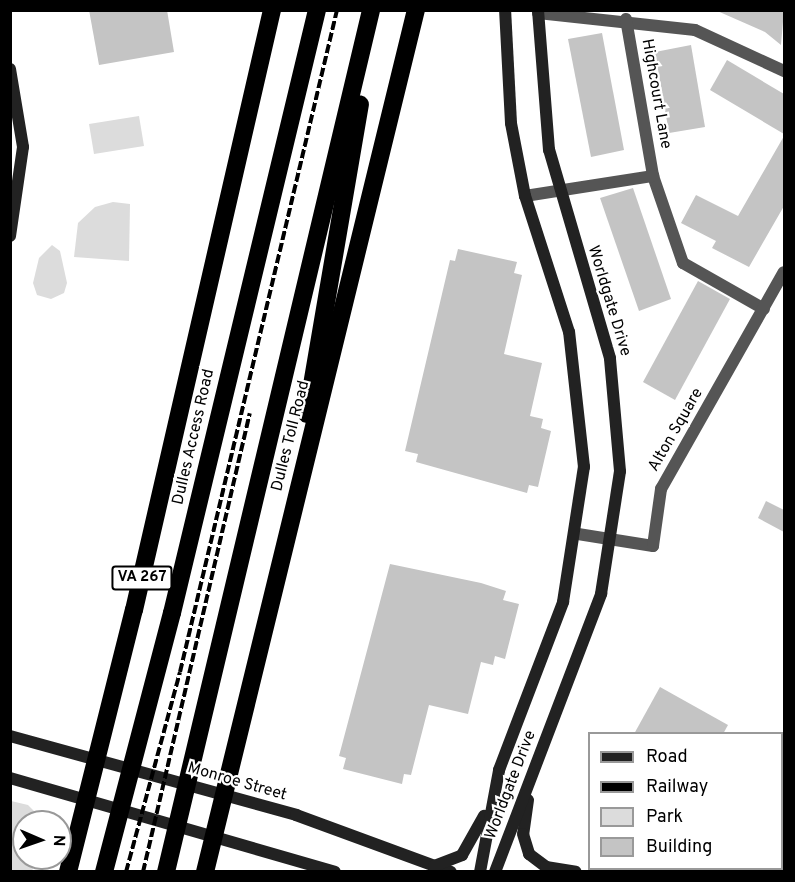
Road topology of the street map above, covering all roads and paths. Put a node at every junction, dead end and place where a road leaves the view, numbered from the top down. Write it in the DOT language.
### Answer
graph roads {
  1 [pos="272,10"];
  2 [pos="316,10"];
  3 [pos="373,10"];
  4 [pos="416,10"];
  5 [pos="505,10"];
  6 [pos="538,12"];
  7 [pos="626,19"];
  8 [pos="10,69"];
  9 [pos="784,71"];
  10 [pos="653,176"];
  11 [pos="558,190"];
  12 [pos="525,196"];
  13 [pos="10,236"];
  14 [pos="784,272"];
  15 [pos="764,309"];
  16 [pos="294,508"];
  17 [pos="578,534"];
  18 [pos="613,540"];
  19 [pos="10,736"];
  20 [pos="531,777"];
  21 [pos="10,778"];
  22 [pos="494,790"];
  23 [pos="432,867"];
  24 [pos="700,870"];
  25 [pos="68,872"];
  26 [pos="104,872"];
  27 [pos="166,872"];
  28 [pos="205,872"];
  29 [pos="335,872"];
  30 [pos="451,872"];
  31 [pos="480,872"];
  32 [pos="495,872"];
  33 [pos="576,872"];
  34 [pos="681,872"];
  1 -- 25 [label="highway, VA 267"];
  2 -- 26 [label="highway, Dulles Access Road"];
  3 -- 16 [label="highway"];
  3 -- 27 [label="highway"];
  4 -- 16 [label="highway, Dulles Toll Road"];
  5 -- 12 [label="street, Worldgate Drive"];
  6 -- 7 [label="street"];
  6 -- 11 [label="street, Worldgate Drive"];
  7 -- 9 [label="street"];
  7 -- 10 [label="street, Highcourt Lane"];
  8 -- 13 [label="street"];
  10 -- 11 [label="street"];
  10 -- 15 [label="street, Highcourt Lane"];
  11 -- 12 [label="street"];
  11 -- 18 [label="street, Worldgate Drive"];
  12 -- 17 [label="street, Worldgate Drive"];
  14 -- 15 [label="street, Alton Square"];
  15 -- 18 [label="street, Alton Square"];
  16 -- 28 [label="highway, Dulles Toll Road"];
  17 -- 18 [label="street, Alton Square"];
  17 -- 22 [label="street, Worldgate Drive"];
  18 -- 20 [label="street, Worldgate Drive"];
  19 -- 23 [label="street, Monroe Street"];
  20 -- 32 [label="street, Worldgate Drive"];
  20 -- 33 [label="street"];
  21 -- 29 [label="street"];
  22 -- 23 [label="street"];
  22 -- 31 [label="street, Worldgate Drive"];
  23 -- 30 [label="street, Monroe Street"];
  24 -- 34 [label="street"];
}
